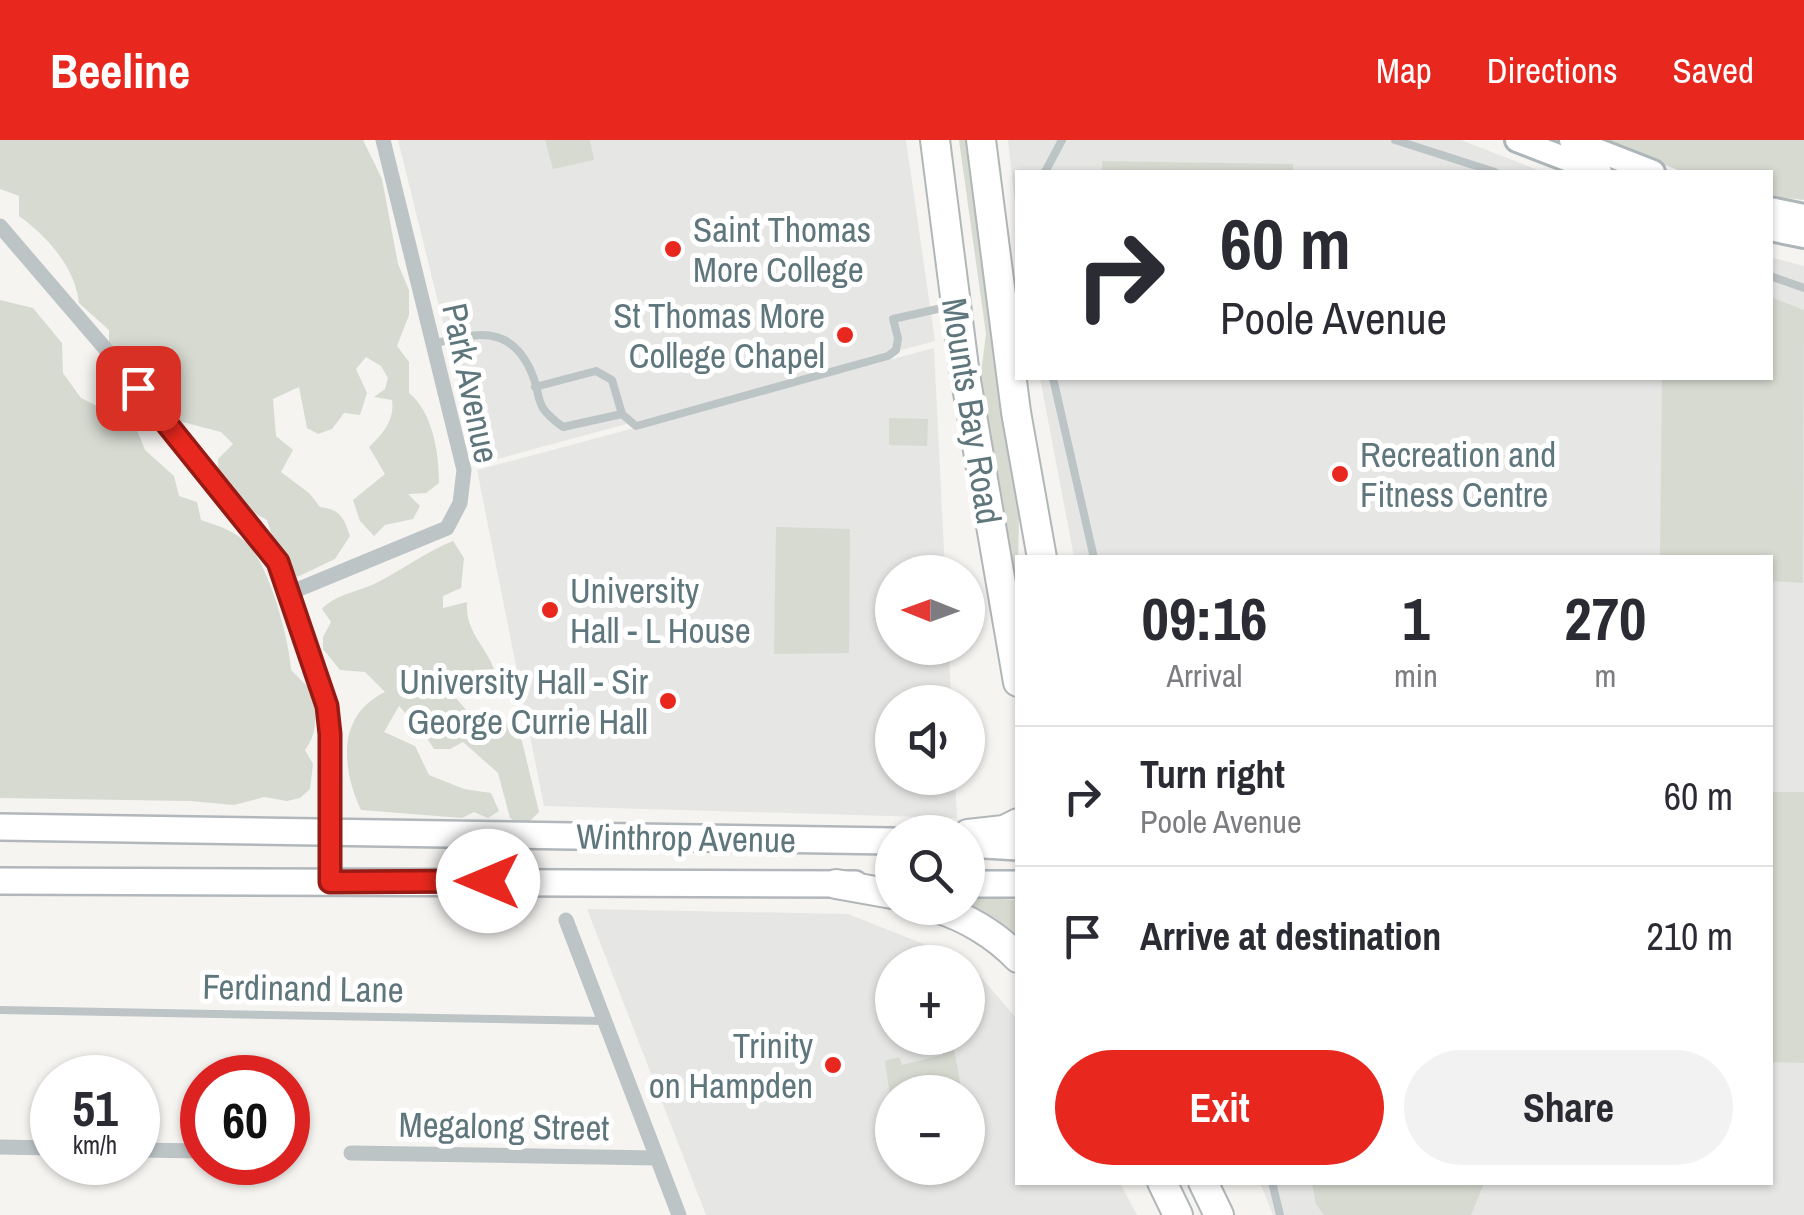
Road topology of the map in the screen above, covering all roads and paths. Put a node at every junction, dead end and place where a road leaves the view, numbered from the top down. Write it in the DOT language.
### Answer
graph roads {
  1 [pos="383,140"];
  2 [pos="935,140"];
  3 [pos="981,140"];
  4 [pos="1062,140"];
  5 [pos="1395,140"];
  6 [pos="1518,140"];
  7 [pos="1572,140"];
  8 [pos="1046,170"];
  9 [pos="1489,170"];
  10 [pos="1595,170"];
  11 [pos="1648,170"];
  12 [pos="1773,210"];
  13 [pos="1804,216"];
  14 [pos="0,226"];
  15 [pos="1773,230"];
  16 [pos="1804,236"];
  17 [pos="1773,277"];
  18 [pos="1804,288"];
  19 [pos="955,305"];
  20 [pos="433,344"];
  21 [pos="1053,380"];
  22 [pos="535,388"];
  23 [pos="622,414"];
  24 [pos="1041,555"];
  25 [pos="1093,555"];
  26 [pos="287,594"];
  27 [pos="1015,667"];
  28 [pos="1015,824"];
  29 [pos="0,827"];
  30 [pos="330,830"];
  31 [pos="985,832"];
  32 [pos="875,841"];
  33 [pos="985,845"];
  34 [pos="1015,848"];
  35 [pos="0,881"];
  36 [pos="330,882"];
  37 [pos="836,884"];
  38 [pos="875,884"];
  39 [pos="985,884"];
  40 [pos="1015,884"];
  41 [pos="875,891"];
  42 [pos="566,920"];
  43 [pos="973,925"];
  44 [pos="1015,955"];
  45 [pos="0,1010"];
  46 [pos="604,1022"];
  47 [pos="0,1148"];
  48 [pos="30,1148"];
  49 [pos="351,1153"];
  50 [pos="656,1158"];
  51 [pos="1163,1185"];
  52 [pos="1204,1185"];
  53 [pos="1273,1185"];
  54 [pos="679,1215"];
  55 [pos="1178,1215"];
  56 [pos="1219,1215"];
  57 [pos="1280,1215"];
  1 -- 20 [label="street, Park Avenue"];
  2 -- 19 [label="highway, Mounts Bay Road"];
  3 -- 24 [label="highway, Mounts Bay Road"];
  4 -- 8 [label="lane"];
  5 -- 9 [label="lane"];
  6 -- 10 [label="main road"];
  7 -- 11 [label="main road"];
  12 -- 13 [label="main road"];
  14 -- 26 [label="street"];
  15 -- 16 [label="main road"];
  17 -- 18 [label="lane"];
  19 -- 23 [label="lane"];
  19 -- 27 [label="highway, Mounts Bay Road"];
  20 -- 22 [label="lane"];
  20 -- 26 [label="street, Park Avenue"];
  21 -- 25 [label="lane"];
  22 -- 23 [label="lane"];
  22 -- 23 [label="lane"];
  26 -- 30 [label="street"];
  28 -- 31 [label="highway"];
  29 -- 30 [label="main road, Winthrop Avenue"];
  30 -- 32 [label="main road, Winthrop Avenue"];
  30 -- 36 [label="street"];
  33 -- 34 [label="main road"];
  35 -- 36 [label="main road, Winthrop Avenue"];
  36 -- 37 [label="main road, Winthrop Avenue"];
  37 -- 38 [label="main road, Winthrop Avenue"];
  37 -- 41 [label="highway"];
  39 -- 40 [label="main road"];
  42 -- 46 [label="street"];
  43 -- 44 [label="highway"];
  45 -- 46 [label="lane, Ferdinand Lane"];
  46 -- 50 [label="street"];
  47 -- 48 [label="street"];
  49 -- 50 [label="street, Megalong Street"];
  50 -- 54 [label="street"];
  51 -- 55 [label="highway"];
  52 -- 56 [label="highway"];
  53 -- 57 [label="lane"];
}
